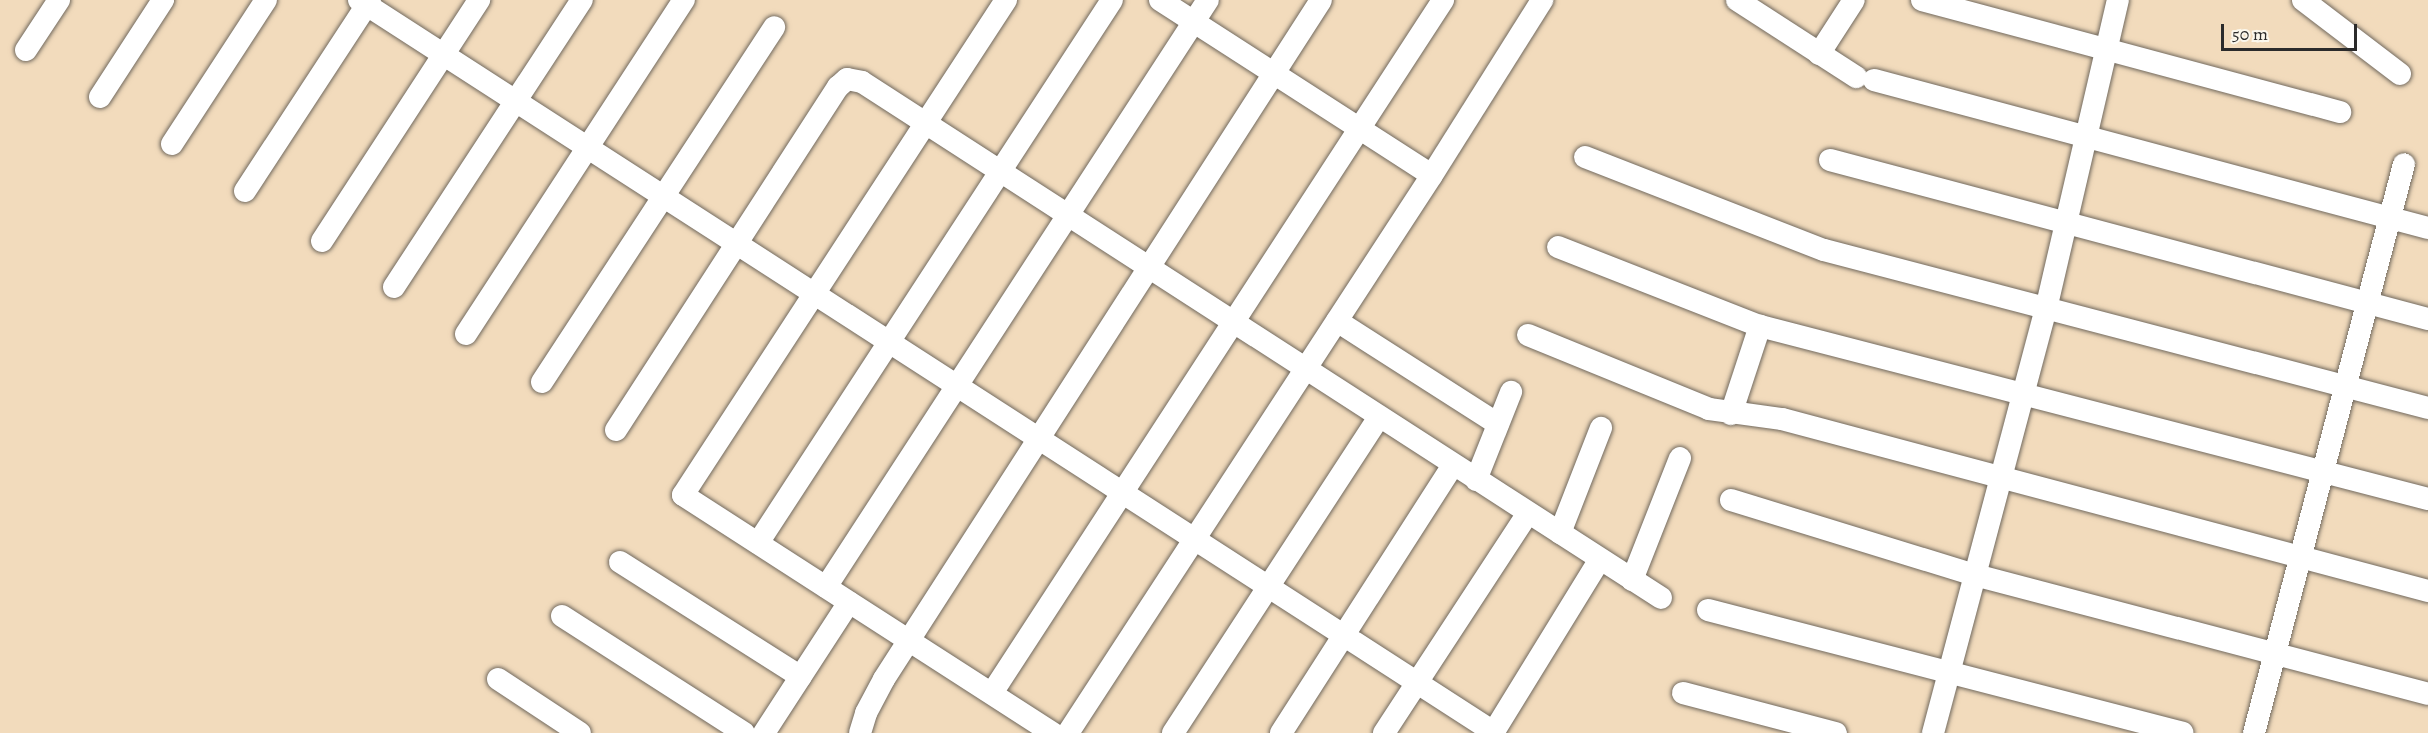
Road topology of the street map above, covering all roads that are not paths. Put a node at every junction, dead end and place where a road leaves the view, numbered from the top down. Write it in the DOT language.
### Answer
graph roads {
  1 [pos="59,0"];
  2 [pos="163,0"];
  3 [pos="266,0"];
  4 [pos="479,0"];
  5 [pos="582,0"];
  6 [pos="684,0"];
  7 [pos="1006,0"];
  8 [pos="1112,0"];
  9 [pos="1160,0"];
  10 [pos="1208,0"];
  11 [pos="1321,0"];
  12 [pos="1443,0"];
  13 [pos="1542,0"];
  14 [pos="1854,0"];
  15 [pos="1922,0"];
  16 [pos="2118,0"];
  17 [pos="2303,0"];
  18 [pos="366,2"];
  19 [pos="1744,2"];
  20 [pos="1194,22"];
  21 [pos="774,27"];
  22 [pos="26,50"];
  23 [pos="2107,52"];
  24 [pos="444,54"];
  25 [pos="1820,54"];
  26 [pos="1274,73"];
  27 [pos="2400,74"];
  28 [pos="100,97"];
  29 [pos="516,101"];
  30 [pos="2340,112"];
  31 [pos="925,125"];
  32 [pos="1360,129"];
  33 [pos="2086,136"];
  34 [pos="172,144"];
  35 [pos="588,147"];
  36 [pos="1585,157"];
  37 [pos="1830,160"];
  38 [pos="2404,164"];
  39 [pos="999,173"];
  40 [pos="1432,175"];
  41 [pos="245,191"];
  42 [pos="664,196"];
  43 [pos="1067,216"];
  44 [pos="2390,218"];
  45 [pos="2064,222"];
  46 [pos="2428,228"];
  47 [pos="322,241"];
  48 [pos="738,244"];
  49 [pos="1558,247"];
  50 [pos="1147,268"];
  51 [pos="394,287"];
  52 [pos="815,294"];
  53 [pos="2368,303"];
  54 [pos="2046,309"];
  55 [pos="2428,319"];
  56 [pos="1337,321"];
  57 [pos="1233,323"];
  58 [pos="1760,326"];
  59 [pos="466,334"];
  60 [pos="1528,335"];
  61 [pos="890,342"];
  62 [pos="1305,370"];
  63 [pos="542,382"];
  64 [pos="957,385"];
  65 [pos="2346,386"];
  66 [pos="1511,392"];
  67 [pos="2022,394"];
  68 [pos="2428,408"];
  69 [pos="1731,414"];
  70 [pos="1379,417"];
  71 [pos="1498,424"];
  72 [pos="1601,428"];
  73 [pos="616,430"];
  74 [pos="1037,437"];
  75 [pos="1680,458"];
  76 [pos="1453,465"];
  77 [pos="2325,473"];
  78 [pos="2001,477"];
  79 [pos="1476,480"];
  80 [pos="1123,492"];
  81 [pos="1731,500"];
  82 [pos="2428,500"];
  83 [pos="1528,513"];
  84 [pos="1560,533"];
  85 [pos="1196,538"];
  86 [pos="758,543"];
  87 [pos="1600,559"];
  88 [pos="2303,559"];
  89 [pos="620,562"];
  90 [pos="1975,575"];
  91 [pos="1632,580"];
  92 [pos="826,586"];
  93 [pos="1269,586"];
  94 [pos="2428,591"];
  95 [pos="1661,598"];
  96 [pos="849,602"];
  97 [pos="1708,610"];
  98 [pos="562,616"];
  99 [pos="1346,636"];
  100 [pos="909,644"];
  101 [pos="2272,656"];
  102 [pos="1950,671"];
  103 [pos="801,677"];
  104 [pos="498,679"];
  105 [pos="1418,682"];
  106 [pos="992,693"];
  107 [pos="1683,693"];
  108 [pos="2428,694"];
  109 [pos="580,733"];
  110 [pos="744,733"];
  111 [pos="764,733"];
  112 [pos="860,733"];
  113 [pos="1053,733"];
  114 [pos="1068,733"];
  115 [pos="1173,733"];
  116 [pos="1281,733"];
  117 [pos="1384,733"];
  118 [pos="1494,733"];
  119 [pos="1836,733"];
  120 [pos="1933,733"];
  121 [pos="2182,733"];
  122 [pos="2254,733"];
  1 -- 22 [label="street"];
  2 -- 28 [label="street"];
  3 -- 34 [label="street"];
  4 -- 24 [label="street"];
  5 -- 29 [label="street"];
  6 -- 35 [label="street"];
  7 -- 31 [label="street"];
  8 -- 39 [label="street"];
  9 -- 20 [label="street"];
  10 -- 20 [label="street"];
  11 -- 26 [label="street"];
  12 -- 32 [label="street"];
  13 -- 40 [label="street"];
  14 -- 25 [label="street"];
  15 -- 23 [label="street"];
  16 -- 23 [label="street"];
  17 -- 27 [label="street"];
  18 -- 24 [label="street"];
  18 -- 41 [label="street"];
  19 -- 25 [label="street"];
  20 -- 26 [label="street"];
  20 -- 43 [label="street"];
  21 -- 42 [label="street"];
  23 -- 30 [label="street"];
  23 -- 33 [label="street"];
  24 -- 29 [label="street"];
  24 -- 47 [label="street"];
  25 -- 33 [label="street"];
  26 -- 32 [label="street"];
  26 -- 50 [label="street"];
  29 -- 35 [label="street"];
  29 -- 51 [label="street"];
  31 -- 39 [label="street"];
  31 -- 48 [label="street"];
  31 -- 52 [label="street"];
  32 -- 40 [label="street"];
  32 -- 57 [label="street"];
  33 -- 44 [label="street"];
  33 -- 45 [label="street"];
  35 -- 42 [label="street"];
  35 -- 59 [label="street"];
  36 -- 54 [label="street"];
  37 -- 45 [label="street"];
  38 -- 44 [label="street"];
  39 -- 43 [label="street"];
  39 -- 61 [label="street"];
  40 -- 56 [label="street"];
  42 -- 48 [label="street"];
  42 -- 63 [label="street"];
  43 -- 50 [label="street"];
  43 -- 64 [label="street"];
  44 -- 46 [label="street"];
  44 -- 53 [label="street"];
  45 -- 53 [label="street"];
  45 -- 54 [label="street"];
  48 -- 52 [label="street"];
  48 -- 73 [label="street"];
  49 -- 58 [label="street"];
  50 -- 57 [label="street"];
  50 -- 74 [label="street"];
  52 -- 61 [label="street"];
  52 -- 86 [label="street"];
  53 -- 55 [label="street"];
  53 -- 65 [label="street"];
  54 -- 65 [label="street"];
  54 -- 67 [label="street"];
  56 -- 62 [label="street"];
  56 -- 71 [label="street"];
  57 -- 62 [label="street"];
  57 -- 80 [label="street"];
  58 -- 67 [label="street"];
  58 -- 69 [label="street"];
  60 -- 69 [label="street"];
  61 -- 64 [label="street"];
  61 -- 86 [label="street"];
  62 -- 70 [label="street"];
  62 -- 85 [label="street"];
  64 -- 74 [label="street"];
  64 -- 92 [label="street"];
  65 -- 68 [label="street"];
  65 -- 77 [label="street"];
  66 -- 71 [label="street"];
  67 -- 77 [label="street"];
  67 -- 78 [label="street"];
  69 -- 78 [label="street"];
  70 -- 76 [label="street"];
  70 -- 93 [label="street"];
  71 -- 79 [label="street"];
  72 -- 84 [label="street"];
  74 -- 80 [label="street"];
  74 -- 100 [label="street"];
  75 -- 91 [label="street"];
  76 -- 79 [label="street"];
  76 -- 99 [label="street"];
  77 -- 82 [label="street"];
  77 -- 88 [label="street"];
  78 -- 88 [label="street"];
  78 -- 90 [label="street"];
  79 -- 83 [label="street"];
  80 -- 85 [label="street"];
  80 -- 106 [label="street"];
  81 -- 90 [label="street"];
  83 -- 84 [label="street"];
  83 -- 105 [label="street"];
  84 -- 87 [label="street"];
  85 -- 93 [label="street"];
  85 -- 114 [label="street"];
  86 -- 92 [label="street"];
  87 -- 91 [label="street"];
  87 -- 118 [label="street"];
  88 -- 94 [label="street"];
  88 -- 101 [label="street"];
  89 -- 103 [label="street"];
  90 -- 101 [label="street"];
  90 -- 102 [label="street"];
  91 -- 95 [label="street"];
  92 -- 96 [label="street"];
  93 -- 99 [label="street"];
  93 -- 115 [label="street"];
  96 -- 100 [label="street"];
  96 -- 103 [label="street"];
  97 -- 102 [label="street"];
  98 -- 110 [label="street"];
  99 -- 105 [label="street"];
  99 -- 116 [label="street"];
  100 -- 106 [label="street"];
  100 -- 112 [label="street"];
  101 -- 108 [label="street"];
  101 -- 122 [label="street"];
  102 -- 120 [label="street"];
  102 -- 121 [label="street"];
  103 -- 111 [label="street"];
  104 -- 109 [label="street"];
  105 -- 117 [label="street"];
  105 -- 118 [label="street"];
  106 -- 113 [label="street"];
  107 -- 119 [label="street"];
}
